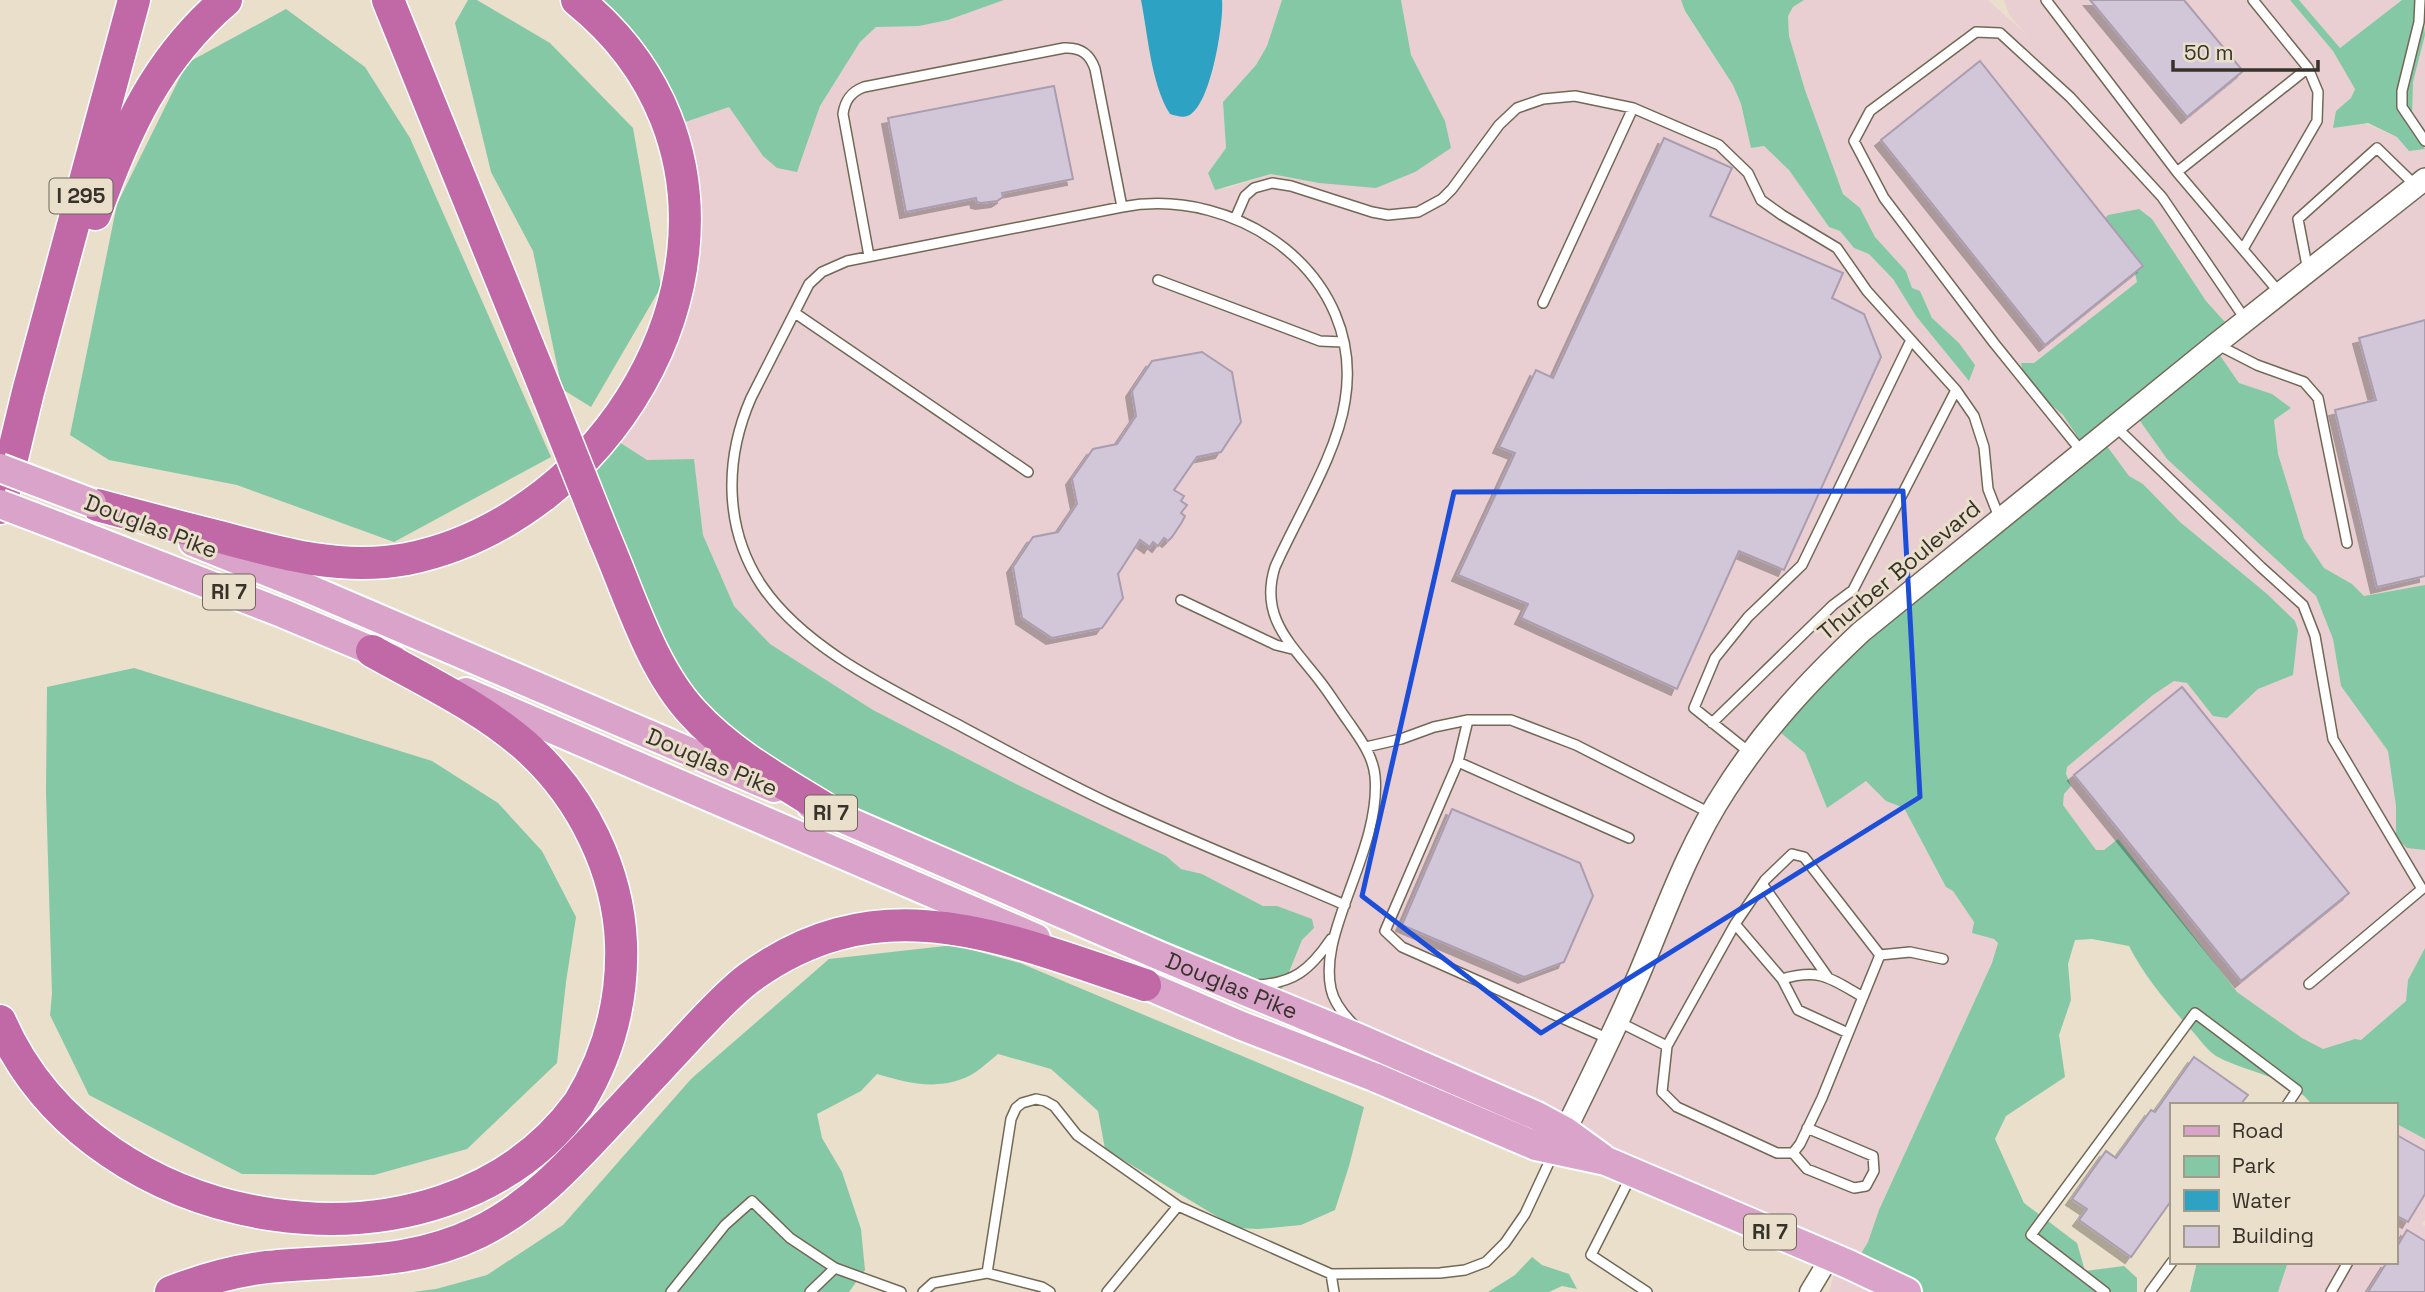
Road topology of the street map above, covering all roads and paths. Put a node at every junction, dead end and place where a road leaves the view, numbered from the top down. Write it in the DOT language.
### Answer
graph roads {
  1 [pos="134,0"];
  2 [pos="226,0"];
  3 [pos="577,0"];
  4 [pos="2046,0"];
  5 [pos="2253,0"];
  6 [pos="2420,0"];
  7 [pos="390,5"];
  8 [pos="2308,68"];
  9 [pos="1633,108"];
  10 [pos="2425,141"];
  11 [pos="2177,172"];
  12 [pos="2420,182"];
  13 [pos="1122,207"];
  14 [pos="1235,219"];
  15 [pos="2243,249"];
  16 [pos="869,256"];
  17 [pos="2308,272"];
  18 [pos="1158,280"];
  19 [pos="2280,294"];
  20 [pos="1543,303"];
  21 [pos="795,313"];
  22 [pos="2246,320"];
  23 [pos="1911,340"];
  24 [pos="1343,342"];
  25 [pos="2216,344"];
  26 [pos="1956,390"];
  27 [pos="28,392"];
  28 [pos="2115,426"];
  29 [pos="2082,452"];
  30 [pos="0,468"];
  31 [pos="1028,472"];
  32 [pos="94,504"];
  33 [pos="0,506"];
  34 [pos="2000,519"];
  35 [pos="2347,543"];
  36 [pos="1181,600"];
  37 [pos="1293,649"];
  38 [pos="372,651"];
  39 [pos="1468,720"];
  40 [pos="1712,723"];
  41 [pos="1366,747"];
  42 [pos="1750,753"];
  43 [pos="1458,762"];
  44 [pos="832,813"];
  45 [pos="1711,813"];
  46 [pos="1629,838"];
  47 [pos="1763,885"];
  48 [pos="1345,905"];
  49 [pos="1735,924"];
  50 [pos="1334,934"];
  51 [pos="1880,955"];
  52 [pos="1943,959"];
  53 [pos="1827,976"];
  54 [pos="1782,979"];
  55 [pos="1224,984"];
  56 [pos="2309,984"];
  57 [pos="1145,985"];
  58 [pos="1863,997"];
  59 [pos="0,1021"];
  60 [pos="1614,1030"];
  61 [pos="1847,1033"];
  62 [pos="1667,1046"];
  63 [pos="1388,1051"];
  64 [pos="2288,1103"];
  65 [pos="1807,1128"];
  66 [pos="1560,1141"];
  67 [pos="1793,1153"];
  68 [pos="1633,1172"];
  69 [pos="1178,1206"];
  70 [pos="1830,1257"];
  71 [pos="2171,1264"];
  72 [pos="2347,1264"];
  73 [pos="835,1268"];
  74 [pos="987,1273"];
  75 [pos="1331,1274"];
  76 [pos="171,1292"];
  77 [pos="671,1292"];
  78 [pos="810,1292"];
  79 [pos="901,1292"];
  80 [pos="923,1292"];
  81 [pos="1050,1292"];
  82 [pos="1107,1292"];
  83 [pos="1334,1292"];
  84 [pos="1647,1292"];
  85 [pos="1809,1292"];
  86 [pos="1908,1292"];
  87 [pos="2105,1292"];
  88 [pos="2150,1292"];
  89 [pos="2331,1292"];
  1 -- 27 [label="highway, I 295"];
  2 -- 27 [label="highway"];
  3 -- 32 [label="highway"];
  4 -- 11 [label="lane"];
  5 -- 8 [label="lane"];
  6 -- 10 [label="lane"];
  7 -- 44 [label="highway, bridge"];
  8 -- 11 [label="lane"];
  8 -- 15 [label="lane"];
  9 -- 14 [label="lane"];
  9 -- 20 [label="lane"];
  9 -- 23 [label="lane"];
  11 -- 15 [label="lane"];
  12 -- 17 [label="street, Thurber Boulevard"];
  12 -- 17 [label="lane"];
  13 -- 14 [label="lane"];
  13 -- 16 [label="lane"];
  13 -- 16 [label="lane"];
  14 -- 24 [label="lane"];
  15 -- 19 [label="lane"];
  16 -- 21 [label="lane"];
  17 -- 19 [label="street, Thurber Boulevard"];
  18 -- 24 [label="lane"];
  19 -- 22 [label="street, Thurber Boulevard"];
  21 -- 31 [label="lane"];
  21 -- 48 [label="lane"];
  22 -- 25 [label="street, Thurber Boulevard"];
  22 -- 29 [label="lane"];
  23 -- 26 [label="lane"];
  23 -- 40 [label="lane"];
  24 -- 37 [label="lane"];
  25 -- 28 [label="street, Thurber Boulevard"];
  25 -- 35 [label="lane"];
  26 -- 34 [label="lane"];
  26 -- 40 [label="lane"];
  27 -- 33 [label="highway, I 295"];
  28 -- 29 [label="street, Thurber Boulevard"];
  28 -- 56 [label="lane"];
  29 -- 34 [label="street, Thurber Boulevard"];
  30 -- 32 [label="main road, Douglas Pike / RI 7, bridge"];
  32 -- 44 [label="main road, Douglas Pike / RI 7"];
  33 -- 38 [label="main road, Douglas Pike / RI 7, bridge"];
  34 -- 42 [label="street, Thurber Boulevard"];
  36 -- 37 [label="lane"];
  37 -- 41 [label="lane"];
  38 -- 57 [label="main road, Douglas Pike / RI 7"];
  38 -- 59 [label="highway"];
  39 -- 41 [label="lane"];
  39 -- 43 [label="lane"];
  39 -- 45 [label="lane"];
  40 -- 42 [label="lane"];
  41 -- 48 [label="lane"];
  42 -- 45 [label="street, Thurber Boulevard"];
  43 -- 46 [label="lane"];
  43 -- 60 [label="lane"];
  44 -- 55 [label="main road, Douglas Pike / RI 7"];
  45 -- 60 [label="street, Thurber Boulevard"];
  47 -- 49 [label="lane"];
  47 -- 51 [label="lane"];
  47 -- 53 [label="lane"];
  48 -- 50 [label="lane"];
  49 -- 54 [label="lane"];
  49 -- 62 [label="lane"];
  50 -- 55 [label="lane"];
  50 -- 63 [label="lane"];
  51 -- 52 [label="lane"];
  51 -- 58 [label="lane"];
  53 -- 54 [label="lane"];
  53 -- 58 [label="lane"];
  54 -- 61 [label="lane"];
  55 -- 63 [label="main road, Douglas Pike / RI 7"];
  57 -- 66 [label="main road, Douglas Pike / RI 7"];
  57 -- 76 [label="highway"];
  58 -- 61 [label="lane"];
  60 -- 62 [label="lane"];
  60 -- 66 [label="street, Thurber Boulevard"];
  61 -- 65 [label="lane"];
  62 -- 67 [label="lane"];
  63 -- 66 [label="main road, Douglas Pike / RI 7"];
  64 -- 87 [label="lane"];
  65 -- 67 [label="lane"];
  65 -- 67 [label="lane"];
  66 -- 68 [label="main road, Douglas Pike / RI 7"];
  66 -- 75 [label="lane"];
  68 -- 70 [label="main road, Douglas Pike / RI 7"];
  68 -- 84 [label="lane"];
  69 -- 74 [label="lane"];
  69 -- 75 [label="lane"];
  69 -- 82 [label="lane"];
  70 -- 85 [label="street"];
  70 -- 86 [label="main road, Douglas Pike / RI 7"];
  71 -- 88 [label="lane"];
  72 -- 89 [label="lane"];
  73 -- 77 [label="lane"];
  73 -- 78 [label="lane"];
  73 -- 79 [label="lane"];
  74 -- 80 [label="lane"];
  74 -- 81 [label="lane"];
  75 -- 83 [label="lane"];
}
